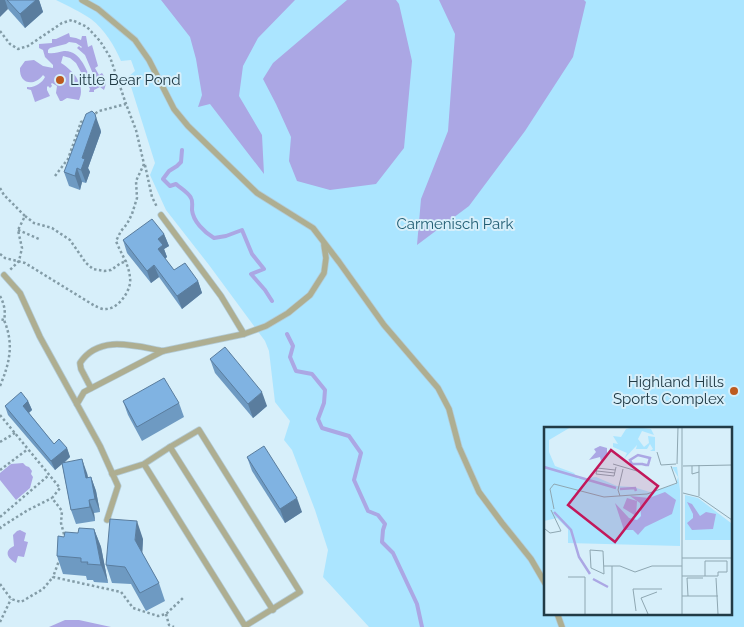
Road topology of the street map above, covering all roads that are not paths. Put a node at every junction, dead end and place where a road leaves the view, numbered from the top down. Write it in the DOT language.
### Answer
graph roads {
  1 [pos="82,0"];
  2 [pos="161,215"];
  3 [pos="324,243"];
  4 [pos="4,275"];
  5 [pos="244,334"];
  6 [pos="163,352"];
  7 [pos="91,388"];
  8 [pos="77,404"];
  9 [pos="170,447"];
  10 [pos="144,464"];
  11 [pos="112,474"];
  12 [pos="107,520"];
  13 [pos="544,581"];
  14 [pos="273,610"];
  15 [pos="557,614"];
  16 [pos="562,627"];
  1 -- 3 [label="lane"];
  2 -- 5 [label="lane"];
  3 -- 5 [label="lane"];
  3 -- 13 [label="lane"];
  4 -- 8 [label="lane"];
  5 -- 6 [label="lane"];
  6 -- 7 [label="lane"];
  6 -- 7 [label="lane"];
  7 -- 8 [label="lane"];
  8 -- 11 [label="lane"];
  9 -- 10 [label="lane"];
  9 -- 14 [label="lane"];
  9 -- 14 [label="lane"];
  10 -- 11 [label="lane"];
  10 -- 14 [label="lane"];
  11 -- 12 [label="lane"];
  15 -- 16 [label="lane"];
}
